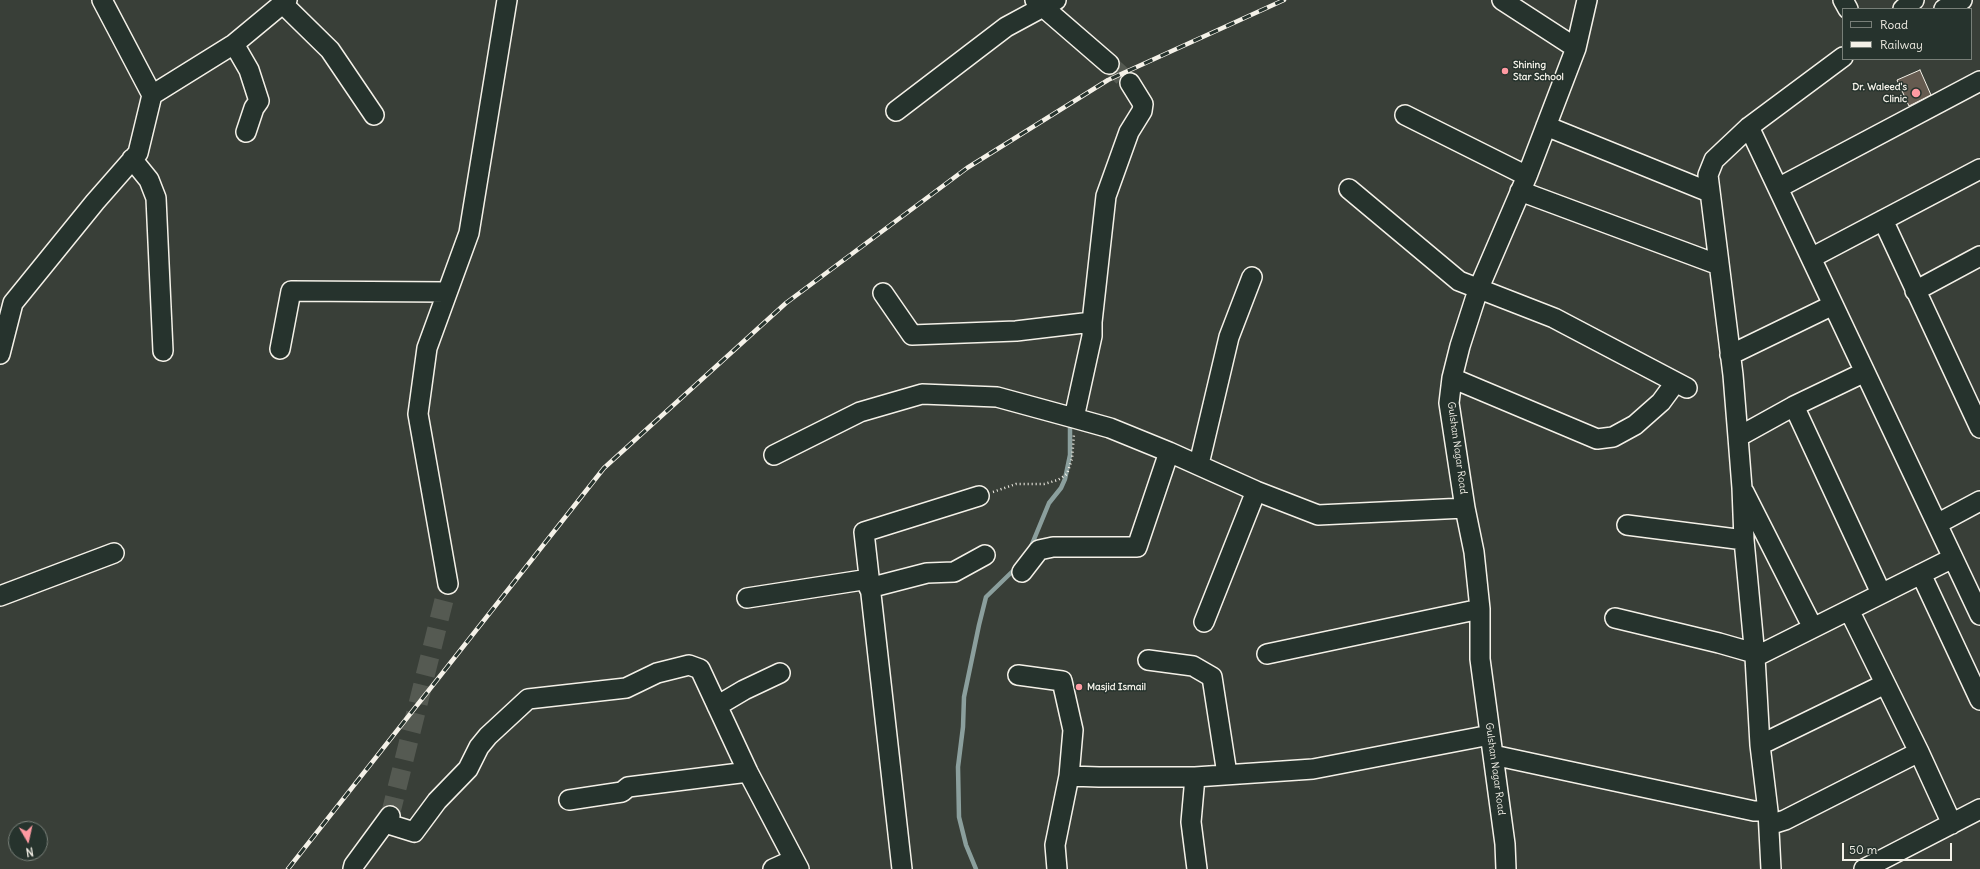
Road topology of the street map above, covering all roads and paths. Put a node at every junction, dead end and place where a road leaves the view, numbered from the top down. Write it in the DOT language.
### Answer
graph roads {
  1 [pos="102,0"];
  2 [pos="507,0"];
  3 [pos="1502,0"];
  4 [pos="1587,0"];
  5 [pos="1914,0"];
  6 [pos="1962,0"];
  7 [pos="285,2"];
  8 [pos="1044,2"];
  9 [pos="1904,8"];
  10 [pos="1946,8"];
  11 [pos="234,44"];
  12 [pos="1576,48"];
  13 [pos="1842,58"];
  14 [pos="1109,64"];
  15 [pos="1980,81"];
  16 [pos="1130,83"];
  17 [pos="152,94"];
  18 [pos="896,111"];
  19 [pos="374,115"];
  20 [pos="1405,115"];
  21 [pos="1546,126"];
  22 [pos="1749,127"];
  23 [pos="246,132"];
  24 [pos="132,159"];
  25 [pos="1980,169"];
  26 [pos="1523,184"];
  27 [pos="1778,188"];
  28 [pos="1349,189"];
  29 [pos="1709,192"];
  30 [pos="1883,220"];
  31 [pos="1980,256"];
  32 [pos="1811,258"];
  33 [pos="1719,265"];
  34 [pos="1252,277"];
  35 [pos="1478,290"];
  36 [pos="1915,291"];
  37 [pos="447,292"];
  38 [pos="883,293"];
  39 [pos="1833,304"];
  40 [pos="1092,322"];
  41 [pos="280,349"];
  42 [pos="163,351"];
  43 [pos="0,354"];
  44 [pos="1730,355"];
  45 [pos="1865,372"];
  46 [pos="1452,378"];
  47 [pos="1794,406"];
  48 [pos="1074,418"];
  49 [pos="1978,418"];
  50 [pos="1738,437"];
  51 [pos="1169,452"];
  52 [pos="774,455"];
  53 [pos="1199,464"];
  54 [pos="1742,488"];
  55 [pos="1256,491"];
  56 [pos="979,496"];
  57 [pos="1980,501"];
  58 [pos="1465,508"];
  59 [pos="1937,524"];
  60 [pos="1627,525"];
  61 [pos="1744,540"];
  62 [pos="114,553"];
  63 [pos="985,555"];
  64 [pos="1953,558"];
  65 [pos="1022,572"];
  66 [pos="1921,574"];
  67 [pos="869,583"];
  68 [pos="448,584"];
  69 [pos="1881,594"];
  70 [pos="1976,595"];
  71 [pos="0,596"];
  72 [pos="747,598"];
  73 [pos="1480,609"];
  74 [pos="1849,610"];
  75 [pos="1980,615"];
  76 [pos="1615,618"];
  77 [pos="1204,622"];
  78 [pos="1813,628"];
  79 [pos="1267,654"];
  80 [pos="1754,655"];
  81 [pos="1148,660"];
  82 [pos="780,673"];
  83 [pos="1018,675"];
  84 [pos="1885,684"];
  85 [pos="1980,700"];
  86 [pos="717,706"];
  87 [pos="1490,735"];
  88 [pos="1760,745"];
  89 [pos="1919,752"];
  90 [pos="1493,755"];
  91 [pos="748,772"];
  92 [pos="1227,774"];
  93 [pos="1069,776"];
  94 [pos="1195,777"];
  95 [pos="568,800"];
  96 [pos="1980,809"];
  97 [pos="1769,818"];
  98 [pos="1952,824"];
  99 [pos="796,864"];
  100 [pos="353,869"];
  101 [pos="773,869"];
  102 [pos="902,869"];
  103 [pos="1057,869"];
  104 [pos="1197,869"];
  105 [pos="1506,869"];
  106 [pos="1771,869"];
  107 [pos="1864,869"];
  1 -- 17 [label="street"];
  2 -- 37 [label="street"];
  3 -- 12 [label="street"];
  4 -- 12 [label="street, Gulshan Nagar Road"];
  5 -- 9 [label="street"];
  6 -- 10 [label="street"];
  7 -- 11 [label="street"];
  7 -- 19 [label="street"];
  8 -- 14 [label="street"];
  8 -- 18 [label="street"];
  11 -- 17 [label="street"];
  11 -- 23 [label="street"];
  12 -- 21 [label="street, Gulshan Nagar Road"];
  13 -- 22 [label="street"];
  15 -- 27 [label="street"];
  16 -- 40 [label="street"];
  17 -- 24 [label="street"];
  20 -- 26 [label="street"];
  21 -- 26 [label="street, Gulshan Nagar Road"];
  21 -- 29 [label="street"];
  22 -- 27 [label="street"];
  22 -- 29 [label="street"];
  24 -- 42 [label="street"];
  24 -- 43 [label="street"];
  25 -- 30 [label="street"];
  26 -- 33 [label="street"];
  26 -- 35 [label="street, Gulshan Nagar Road"];
  27 -- 32 [label="street"];
  28 -- 35 [label="street"];
  29 -- 33 [label="street"];
  30 -- 32 [label="street"];
  30 -- 36 [label="street"];
  31 -- 36 [label="street"];
  32 -- 39 [label="street"];
  33 -- 44 [label="street"];
  34 -- 53 [label="street"];
  35 -- 46 [label="street, Gulshan Nagar Road"];
  35 -- 46 [label="street"];
  36 -- 49 [label="street"];
  37 -- 41 [label="street"];
  37 -- 68 [label="street"];
  38 -- 40 [label="street"];
  39 -- 44 [label="street"];
  39 -- 45 [label="street"];
  40 -- 48 [label="street"];
  44 -- 50 [label="street"];
  45 -- 47 [label="street"];
  45 -- 59 [label="street"];
  46 -- 58 [label="street, Gulshan Nagar Road"];
  47 -- 50 [label="street"];
  47 -- 69 [label="street"];
  48 -- 51 [label="street"];
  48 -- 52 [label="street"];
  48 -- 56 [label="path"];
  50 -- 54 [label="street"];
  51 -- 53 [label="street"];
  51 -- 65 [label="street"];
  53 -- 55 [label="street"];
  54 -- 61 [label="street"];
  54 -- 78 [label="street"];
  55 -- 58 [label="street"];
  55 -- 77 [label="street"];
  56 -- 67 [label="street"];
  57 -- 59 [label="street"];
  58 -- 73 [label="street, Gulshan Nagar Road"];
  59 -- 64 [label="street"];
  60 -- 61 [label="street"];
  61 -- 80 [label="street"];
  62 -- 71 [label="street"];
  63 -- 67 [label="street"];
  64 -- 66 [label="street"];
  64 -- 70 [label="street"];
  66 -- 69 [label="street"];
  66 -- 85 [label="street"];
  67 -- 72 [label="street"];
  67 -- 102 [label="street"];
  69 -- 74 [label="street"];
  70 -- 75 [label="street"];
  73 -- 79 [label="street"];
  73 -- 87 [label="street, Gulshan Nagar Road"];
  74 -- 78 [label="street"];
  74 -- 84 [label="street"];
  76 -- 80 [label="street"];
  78 -- 80 [label="street"];
  80 -- 88 [label="street"];
  81 -- 92 [label="street"];
  82 -- 86 [label="street"];
  83 -- 93 [label="street"];
  84 -- 88 [label="street"];
  84 -- 89 [label="street"];
  86 -- 91 [label="street"];
  86 -- 100 [label="street"];
  87 -- 90 [label="street, Gulshan Nagar Road"];
  87 -- 92 [label="street"];
  88 -- 97 [label="street"];
  89 -- 97 [label="street"];
  89 -- 98 [label="street"];
  90 -- 97 [label="street"];
  90 -- 105 [label="street, Gulshan Nagar Road"];
  91 -- 95 [label="street"];
  91 -- 99 [label="street"];
  92 -- 94 [label="street"];
  93 -- 94 [label="street"];
  93 -- 103 [label="street"];
  94 -- 104 [label="street"];
  96 -- 98 [label="street"];
  97 -- 106 [label="street"];
  98 -- 107 [label="street"];
  99 -- 101 [label="street"];
}
